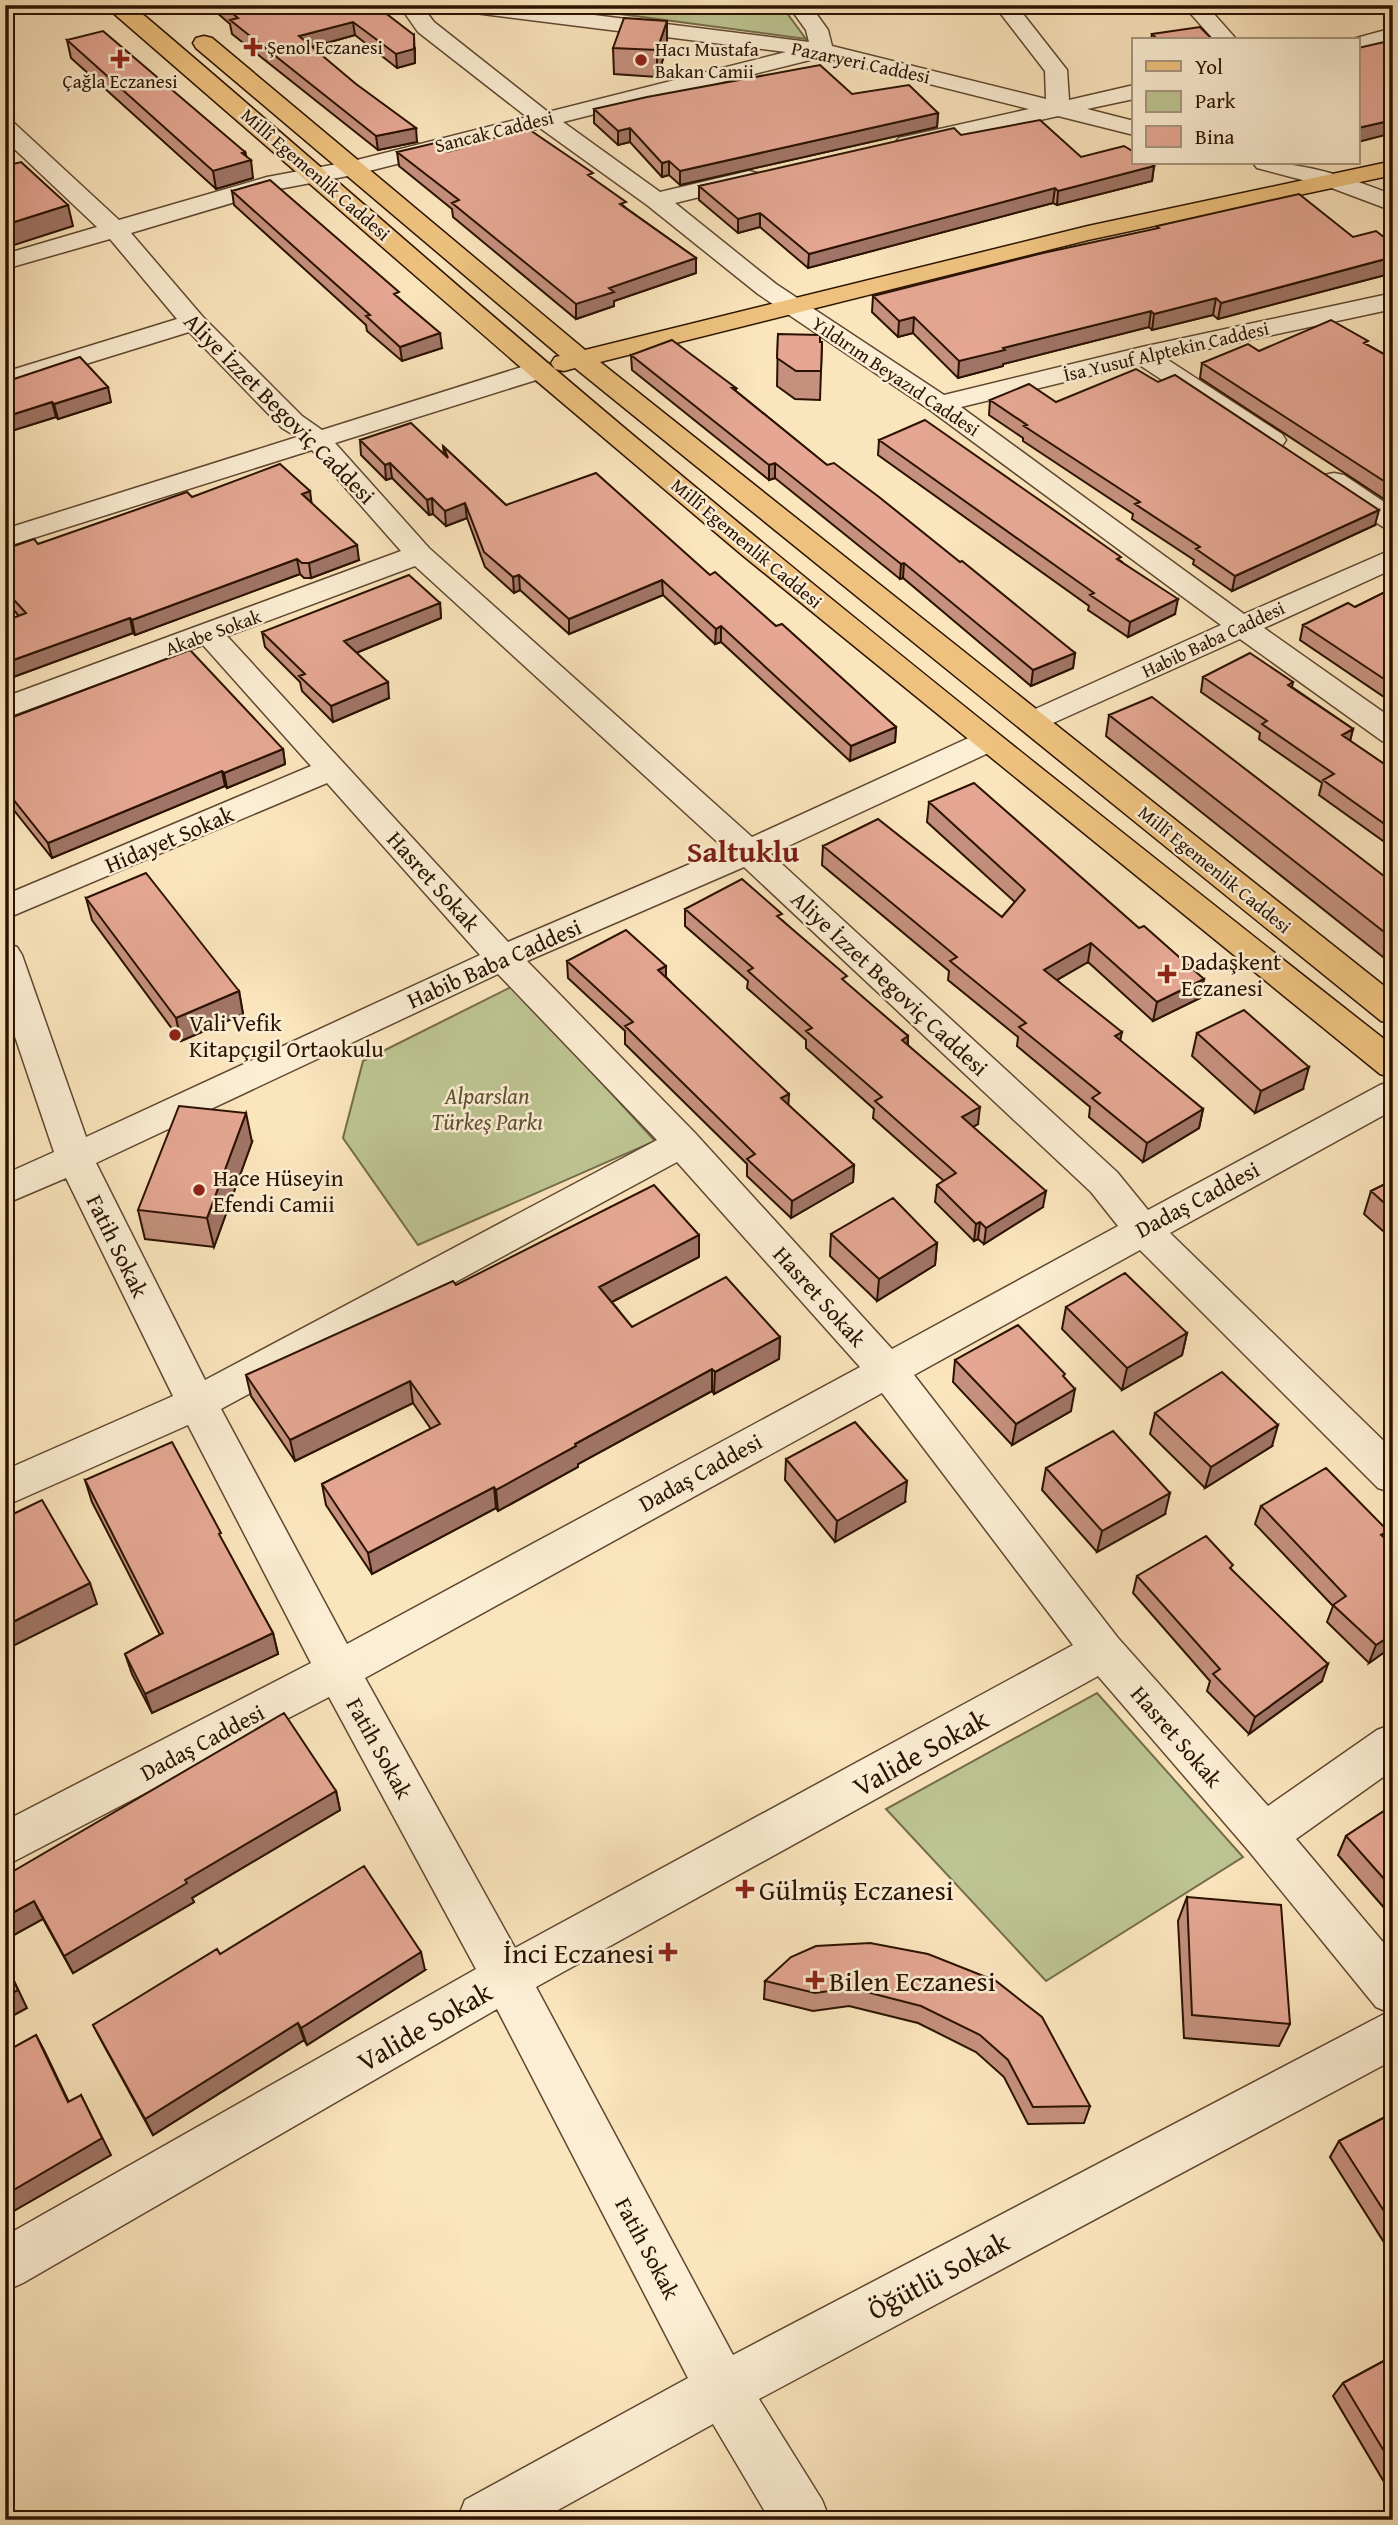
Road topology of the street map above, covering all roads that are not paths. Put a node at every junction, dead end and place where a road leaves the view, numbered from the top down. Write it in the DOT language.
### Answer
graph roads {
  1 [pos="84,5"];
  2 [pos="410,5"];
  3 [pos="459,5"];
  4 [pos="799,5"];
  5 [pos="1005,5"];
  6 [pos="1194,5"];
  7 [pos="115,6"];
  8 [pos="164,12"];
  9 [pos="1393,35"];
  10 [pos="1224,38"];
  11 [pos="1360,43"];
  12 [pos="822,50"];
  13 [pos="1132,92"];
  14 [pos="1058,108"];
  15 [pos="542,119"];
  16 [pos="5,127"];
  17 [pos="1132,127"];
  18 [pos="1393,147"];
  19 [pos="884,148"];
  20 [pos="1360,155"];
  21 [pos="42,162"];
  22 [pos="1269,164"];
  23 [pos="18,168"];
  24 [pos="353,168"];
  25 [pos="1393,168"];
  26 [pos="1292,170"];
  27 [pos="776,172"];
  28 [pos="1330,172"];
  29 [pos="317,174"];
  30 [pos="656,200"];
  31 [pos="1393,204"];
  32 [pos="116,231"];
  33 [pos="5,262"];
  34 [pos="767,289"];
  35 [pos="727,298"];
  36 [pos="793,306"];
  37 [pos="1387,307"];
  38 [pos="194,323"];
  39 [pos="555,339"];
  40 [pos="581,346"];
  41 [pos="1142,355"];
  42 [pos="515,359"];
  43 [pos="423,380"];
  44 [pos="5,381"];
  45 [pos="940,404"];
  46 [pos="304,430"];
  47 [pos="1290,452"];
  48 [pos="1313,467"];
  49 [pos="5,516"];
  50 [pos="1393,521"];
  51 [pos="5,538"];
  52 [pos="419,554"];
  53 [pos="1393,558"];
  54 [pos="1241,626"];
  55 [pos="209,634"];
  56 [pos="5,708"];
  57 [pos="1033,722"];
  58 [pos="1393,734"];
  59 [pos="986,742"];
  60 [pos="332,769"];
  61 [pos="748,852"];
  62 [pos="5,908"];
  63 [pos="5,955"];
  64 [pos="503,958"];
  65 [pos="1393,1012"];
  66 [pos="1393,1065"];
  67 [pos="1393,1094"];
  68 [pos="682,1143"];
  69 [pos="74,1157"];
  70 [pos="5,1190"];
  71 [pos="1142,1230"];
  72 [pos="886,1370"];
  73 [pos="197,1403"];
  74 [pos="1393,1476"];
  75 [pos="5,1489"];
  76 [pos="1103,1651"];
  77 [pos="338,1671"];
  78 [pos="1393,1744"];
  79 [pos="1264,1835"];
  80 [pos="5,1845"];
  81 [pos="506,1978"];
  82 [pos="1393,1991"];
  83 [pos="1393,2034"];
  84 [pos="5,2265"];
  85 [pos="722,2389"];
  86 [pos="485,2520"];
  87 [pos="802,2520"];
  1 -- 7 [label="street"];
  2 -- 15 [label="street, Yıldırım Beyazıd Caddesi"];
  3 -- 12 [label="street, Pazaryeri Caddesi"];
  4 -- 12 [label="street"];
  5 -- 14 [label="street"];
  6 -- 10 [label="street"];
  7 -- 8 [label="street"];
  7 -- 29 [label="main road, Millî Egemenlik Caddesi"];
  8 -- 24 [label="main road, Millî Egemenlik Caddesi"];
  9 -- 11 [label="street"];
  12 -- 14 [label="street, Pazaryeri Caddesi"];
  12 -- 15 [label="street, Sancak Caddesi"];
  13 -- 14 [label="street"];
  14 -- 17 [label="street, Pazaryeri Caddesi"];
  14 -- 19 [label="street"];
  15 -- 24 [label="street, Sancak Caddesi"];
  15 -- 30 [label="street, Yıldırım Beyazıd Caddesi"];
  16 -- 21 [label="street, Aliye İzzet Begoviç Caddesi"];
  18 -- 20 [label="main road"];
  21 -- 23 [label="street"];
  21 -- 32 [label="street, Aliye İzzet Begoviç Caddesi"];
  22 -- 26 [label="street"];
  24 -- 29 [label="street, Sancak Caddesi"];
  24 -- 39 [label="main road, Millî Egemenlik Caddesi"];
  25 -- 28 [label="main road"];
  26 -- 28 [label="main road"];
  26 -- 34 [label="main road"];
  27 -- 30 [label="street"];
  28 -- 31 [label="street"];
  28 -- 36 [label="main road"];
  29 -- 32 [label="street, Sancak Caddesi"];
  29 -- 42 [label="main road, Millî Egemenlik Caddesi"];
  30 -- 34 [label="street, Yıldırım Beyazıd Caddesi"];
  32 -- 33 [label="street, Sancak Caddesi"];
  32 -- 38 [label="street, Aliye İzzet Begoviç Caddesi"];
  34 -- 35 [label="main road"];
  34 -- 36 [label="street, Yıldırım Beyazıd Caddesi"];
  36 -- 40 [label="main road"];
  36 -- 45 [label="street, Yıldırım Beyazıd Caddesi"];
  37 -- 41 [label="street, İsa Yusuf Alptekin Caddesi"];
  38 -- 44 [label="street"];
  38 -- 46 [label="street, Aliye İzzet Begoviç Caddesi"];
  39 -- 40 [label="main road"];
  39 -- 42 [label="main road"];
  40 -- 42 [label="main road"];
  40 -- 57 [label="main road, Millî Egemenlik Caddesi"];
  41 -- 45 [label="street, İsa Yusuf Alptekin Caddesi"];
  41 -- 47 [label="street"];
  42 -- 46 [label="street"];
  42 -- 59 [label="main road, Millî Egemenlik Caddesi"];
  43 -- 46 [label="street"];
  45 -- 54 [label="street, Yıldırım Beyazıd Caddesi"];
  46 -- 49 [label="street"];
  46 -- 51 [label="street"];
  46 -- 52 [label="street, Aliye İzzet Begoviç Caddesi"];
  48 -- 50 [label="street"];
  52 -- 55 [label="street, Akabe Sokak"];
  52 -- 61 [label="street, Aliye İzzet Begoviç Caddesi"];
  53 -- 54 [label="street, Habib Baba Caddesi"];
  54 -- 57 [label="street, Habib Baba Caddesi"];
  54 -- 58 [label="street, Yıldırım Beyazıd Caddesi"];
  55 -- 56 [label="street, Akabe Sokak"];
  55 -- 60 [label="street, Hasret Sokak"];
  57 -- 65 [label="main road, Millî Egemenlik Caddesi"];
  59 -- 61 [label="street, Habib Baba Caddesi"];
  59 -- 66 [label="main road, Millî Egemenlik Caddesi"];
  60 -- 62 [label="street, Hidayet Sokak"];
  60 -- 64 [label="street, Hasret Sokak"];
  61 -- 64 [label="street, Habib Baba Caddesi"];
  61 -- 71 [label="street, Aliye İzzet Begoviç Caddesi"];
  63 -- 69 [label="street, Fatih Sokak"];
  64 -- 68 [label="street, Hasret Sokak"];
  64 -- 69 [label="street, Habib Baba Caddesi"];
  67 -- 71 [label="street, Dadaş Caddesi"];
  68 -- 72 [label="street, Hasret Sokak"];
  68 -- 73 [label="street"];
  69 -- 70 [label="street, Habib Baba Caddesi"];
  69 -- 73 [label="street, Fatih Sokak"];
  71 -- 72 [label="street, Dadaş Caddesi"];
  71 -- 74 [label="street, Aliye İzzet Begoviç Caddesi"];
  72 -- 76 [label="street, Hasret Sokak"];
  72 -- 77 [label="street, Dadaş Caddesi"];
  73 -- 75 [label="street"];
  73 -- 77 [label="street, Fatih Sokak"];
  76 -- 79 [label="street, Hasret Sokak"];
  76 -- 81 [label="street, Valide Sokak"];
  77 -- 80 [label="street, Dadaş Caddesi"];
  77 -- 81 [label="street, Fatih Sokak"];
  78 -- 79 [label="street"];
  79 -- 82 [label="street, Hasret Sokak"];
  81 -- 84 [label="street, Valide Sokak"];
  81 -- 85 [label="street, Fatih Sokak"];
  83 -- 85 [label="street, Öğütlü Sokak"];
  85 -- 86 [label="street, Öğütlü Sokak"];
  85 -- 87 [label="street, Fatih Sokak"];
}
